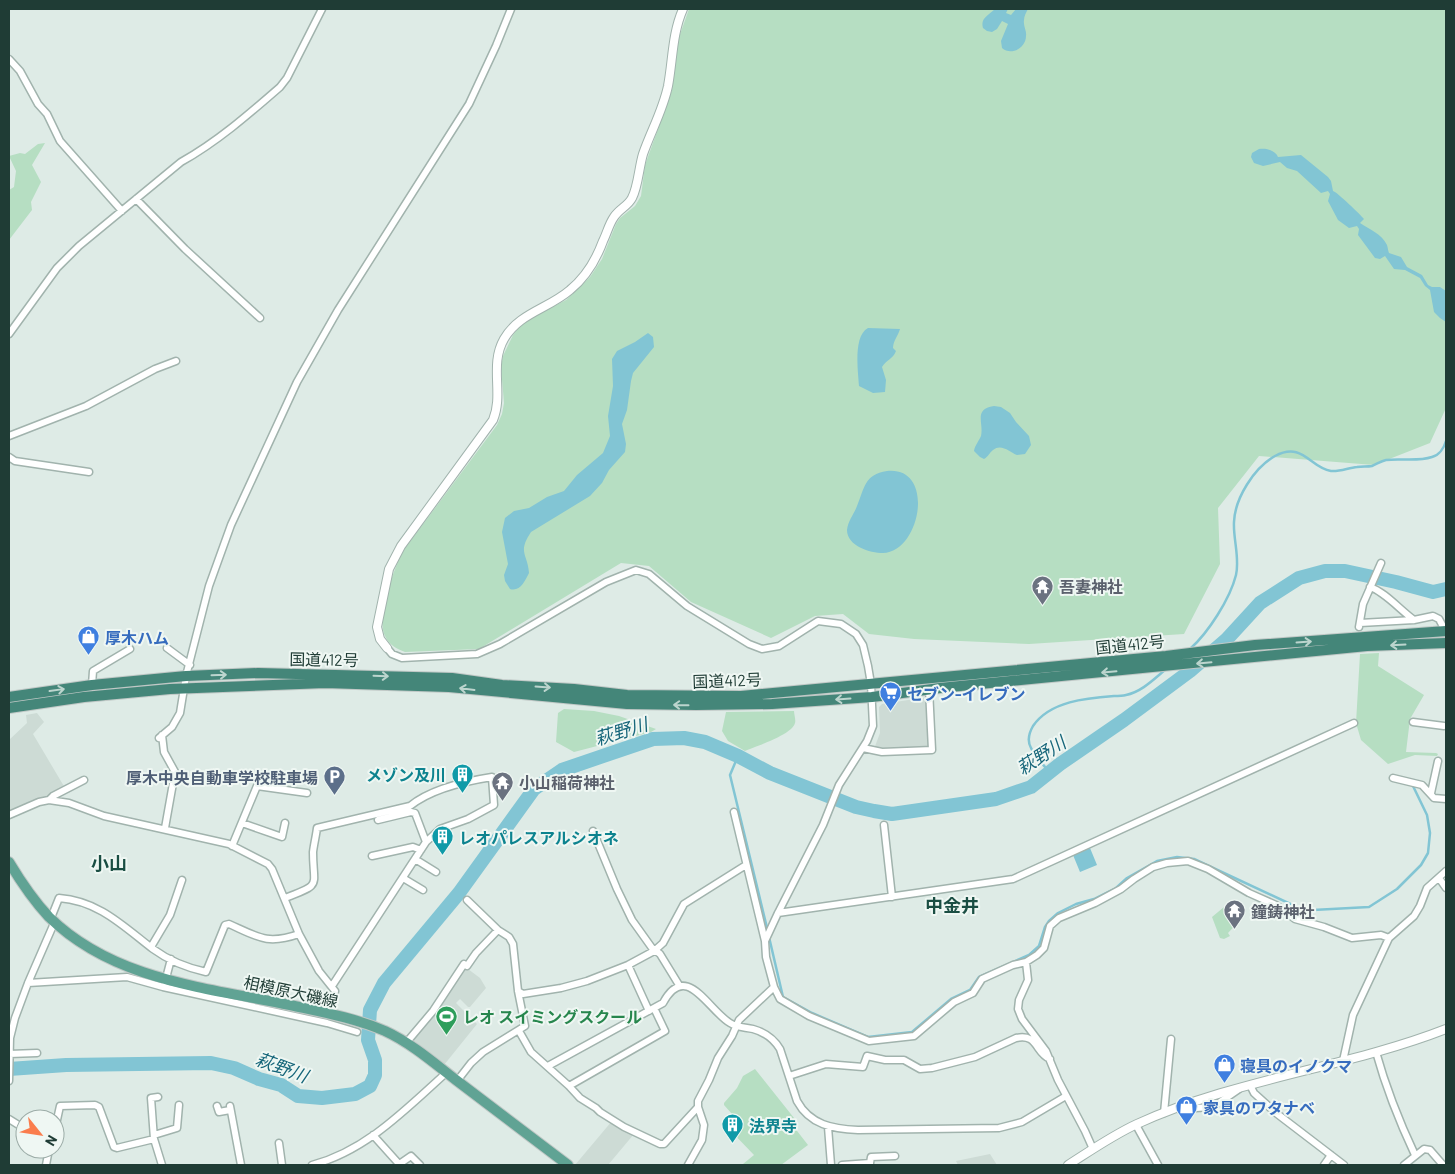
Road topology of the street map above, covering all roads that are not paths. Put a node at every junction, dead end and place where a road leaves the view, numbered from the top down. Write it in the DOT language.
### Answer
graph roads {
  1 [pos="322,9"];
  2 [pos="511,9"];
  3 [pos="683,9"];
  4 [pos="9,58"];
  5 [pos="136,199"];
  6 [pos="122,211"];
  7 [pos="260,318"];
  8 [pos="9,334"];
  9 [pos="176,361"];
  10 [pos="9,436"];
  11 [pos="9,457"];
  12 [pos="88,472"];
  13 [pos="1381,563"];
  14 [pos="1370,588"];
  15 [pos="1414,620"];
  16 [pos="1446,632"];
  17 [pos="1446,643"];
  18 [pos="167,648"];
  19 [pos="387,648"];
  20 [pos="130,649"];
  21 [pos="190,665"];
  22 [pos="186,676"];
  23 [pos="871,684"];
  24 [pos="92,685"];
  25 [pos="183,688"];
  26 [pos="929,689"];
  27 [pos="9,697"];
  28 [pos="872,697"];
  29 [pos="9,708"];
  30 [pos="1413,722"];
  31 [pos="1354,723"];
  32 [pos="1445,725"];
  33 [pos="863,748"];
  34 [pos="1438,761"];
  35 [pos="1393,778"];
  36 [pos="84,780"];
  37 [pos="1431,793"];
  38 [pos="307,794"];
  39 [pos="1446,799"];
  40 [pos="49,800"];
  41 [pos="734,812"];
  42 [pos="9,815"];
  43 [pos="378,820"];
  44 [pos="242,823"];
  45 [pos="285,823"];
  46 [pos="884,825"];
  47 [pos="165,828"];
  48 [pos="593,830"];
  49 [pos="426,842"];
  50 [pos="232,846"];
  51 [pos="421,850"];
  52 [pos="372,856"];
  53 [pos="415,859"];
  54 [pos="9,862"];
  55 [pos="746,865"];
  56 [pos="1446,871"];
  57 [pos="436,872"];
  58 [pos="402,878"];
  59 [pos="1439,878"];
  60 [pos="182,880"];
  61 [pos="1446,888"];
  62 [pos="423,890"];
  63 [pos="892,897"];
  64 [pos="285,898"];
  65 [pos="467,900"];
  66 [pos="778,913"];
  67 [pos="53,920"];
  68 [pos="498,930"];
  69 [pos="299,934"];
  70 [pos="1389,938"];
  71 [pos="765,941"];
  72 [pos="151,947"];
  73 [pos="656,950"];
  74 [pos="171,959"];
  75 [pos="1026,962"];
  76 [pos="628,965"];
  77 [pos="28,983"];
  78 [pos="164,983"];
  79 [pos="679,985"];
  80 [pos="332,986"];
  81 [pos="774,987"];
  82 [pos="518,991"];
  83 [pos="652,1009"];
  84 [pos="330,1013"];
  85 [pos="736,1027"];
  86 [pos="1446,1029"];
  87 [pos="519,1031"];
  88 [pos="357,1032"];
  89 [pos="10,1037"];
  90 [pos="1171,1039"];
  91 [pos="406,1043"];
  92 [pos="37,1052"];
  93 [pos="1376,1052"];
  94 [pos="10,1054"];
  95 [pos="1050,1060"];
  96 [pos="1343,1061"];
  97 [pos="548,1066"];
  98 [pos="446,1072"];
  99 [pos="789,1076"];
  100 [pos="9,1078"];
  101 [pos="457,1081"];
  102 [pos="1250,1085"];
  103 [pos="569,1086"];
  104 [pos="1066,1096"];
  105 [pos="158,1097"];
  106 [pos="179,1105"];
  107 [pos="698,1106"];
  108 [pos="59,1109"];
  109 [pos="218,1112"];
  110 [pos="1164,1113"];
  111 [pos="1136,1125"];
  112 [pos="828,1127"];
  113 [pos="373,1135"];
  114 [pos="154,1137"];
  115 [pos="279,1143"];
  116 [pos="1092,1149"];
  117 [pos="1331,1155"];
  118 [pos="1415,1155"];
  119 [pos="1446,1155"];
  120 [pos="895,1156"];
  121 [pos="1441,1163"];
  122 [pos="398,1164"];
  123 [pos="870,1164"];
  124 [pos="162,1165"];
  125 [pos="241,1165"];
  126 [pos="282,1165"];
  127 [pos="317,1165"];
  128 [pos="420,1165"];
  129 [pos="568,1165"];
  130 [pos="688,1165"];
  131 [pos="831,1165"];
  132 [pos="842,1165"];
  133 [pos="1068,1165"];
  134 [pos="1158,1165"];
  135 [pos="1324,1165"];
  136 [pos="1344,1165"];
  137 [pos="1404,1165"];
  1 -- 5 [label="street"];
  2 -- 21 [label="street"];
  3 -- 19 [label="street"];
  4 -- 6 [label="street"];
  5 -- 6 [label="street"];
  5 -- 7 [label="street"];
  6 -- 8 [label="street"];
  9 -- 10 [label="street"];
  11 -- 12 [label="street"];
  13 -- 14 [label="street"];
  14 -- 15 [label="street"];
  14 -- 15 [label="street"];
  15 -- 16 [label="street"];
  23 -- 16 [label="highway, 国道412号, one-way"];
  17 -- 26 [label="highway, 国道412号, one-way"];
  18 -- 21 [label="street"];
  19 -- 23 [label="street"];
  20 -- 24 [label="street"];
  21 -- 22 [label="street"];
  22 -- 23 [label="highway, 国道412号, one-way"];
  22 -- 24 [label="highway, 国道412号"];
  22 -- 25 [label="street"];
  23 -- 28 [label="street"];
  27 -- 24 [label="highway, 国道412号, one-way"];
  28 -- 25 [label="highway, 国道412号, one-way"];
  25 -- 29 [label="highway, 国道412号"];
  25 -- 47 [label="street"];
  26 -- 28 [label="highway, 国道412号"];
  26 -- 33 [label="street"];
  28 -- 33 [label="street"];
  30 -- 32 [label="street"];
  31 -- 63 [label="street"];
  33 -- 66 [label="street"];
  34 -- 37 [label="street"];
  35 -- 37 [label="street"];
  36 -- 40 [label="street"];
  37 -- 39 [label="street"];
  38 -- 44 [label="street"];
  40 -- 42 [label="street"];
  40 -- 47 [label="street"];
  41 -- 55 [label="street"];
  43 -- 49 [label="street"];
  44 -- 45 [label="street"];
  44 -- 50 [label="street"];
  46 -- 63 [label="street"];
  47 -- 50 [label="street"];
  48 -- 73 [label="street"];
  49 -- 51 [label="street"];
  49 -- 64 [label="street"];
  50 -- 64 [label="street"];
  51 -- 52 [label="street"];
  51 -- 53 [label="street"];
  53 -- 57 [label="street"];
  53 -- 58 [label="street"];
  54 -- 67 [label="main road, 相模原大磯線"];
  55 -- 71 [label="street"];
  55 -- 73 [label="street"];
  56 -- 59 [label="street"];
  58 -- 62 [label="street"];
  58 -- 80 [label="street"];
  59 -- 61 [label="street"];
  59 -- 70 [label="street"];
  60 -- 72 [label="street"];
  63 -- 66 [label="street"];
  64 -- 69 [label="street"];
  65 -- 68 [label="street"];
  66 -- 71 [label="street"];
  67 -- 72 [label="street"];
  67 -- 77 [label="street"];
  67 -- 78 [label="main road, 相模原大磯線"];
  68 -- 82 [label="street"];
  68 -- 91 [label="street"];
  69 -- 74 [label="street"];
  69 -- 80 [label="street"];
  70 -- 75 [label="street"];
  70 -- 96 [label="street"];
  71 -- 81 [label="street"];
  72 -- 74 [label="street"];
  73 -- 76 [label="street"];
  73 -- 79 [label="street"];
  74 -- 78 [label="street"];
  75 -- 81 [label="street"];
  75 -- 95 [label="street"];
  76 -- 82 [label="street"];
  76 -- 83 [label="street"];
  77 -- 78 [label="street"];
  77 -- 89 [label="street"];
  78 -- 84 [label="main road, 相模原大磯線"];
  78 -- 88 [label="street"];
  79 -- 83 [label="street"];
  79 -- 85 [label="street"];
  80 -- 84 [label="street"];
  81 -- 85 [label="street"];
  82 -- 87 [label="street"];
  83 -- 97 [label="street"];
  83 -- 103 [label="street"];
  84 -- 91 [label="main road, 相模原大磯線"];
  85 -- 99 [label="street"];
  85 -- 107 [label="street"];
  86 -- 93 [label="street"];
  87 -- 97 [label="street"];
  87 -- 101 [label="street"];
  89 -- 94 [label="street"];
  90 -- 110 [label="street"];
  91 -- 98 [label="main road, 相模原大磯線"];
  92 -- 94 [label="street"];
  93 -- 96 [label="street"];
  93 -- 118 [label="street"];
  94 -- 100 [label="street"];
  95 -- 99 [label="street"];
  95 -- 104 [label="street"];
  96 -- 102 [label="street"];
  97 -- 103 [label="street"];
  98 -- 101 [label="main road, 相模原大磯線"];
  98 -- 113 [label="street"];
  99 -- 112 [label="street"];
  101 -- 129 [label="main road, 相模原大磯線"];
  102 -- 110 [label="street"];
  102 -- 117 [label="street"];
  103 -- 107 [label="street"];
  104 -- 112 [label="street"];
  104 -- 116 [label="street"];
  105 -- 114 [label="street"];
  106 -- 114 [label="street"];
  107 -- 130 [label="street"];
  108 -- 114 [label="street"];
  109 -- 125 [label="street"];
  110 -- 111 [label="street"];
  111 -- 116 [label="street"];
  111 -- 134 [label="street"];
  112 -- 131 [label="street"];
  113 -- 122 [label="street"];
  113 -- 127 [label="street"];
  114 -- 124 [label="street"];
  115 -- 126 [label="street"];
  116 -- 133 [label="street"];
  117 -- 135 [label="street"];
  117 -- 136 [label="street"];
  118 -- 121 [label="street"];
  118 -- 137 [label="street"];
  119 -- 121 [label="street"];
  120 -- 123 [label="street"];
  122 -- 128 [label="street"];
  123 -- 132 [label="street"];
}
